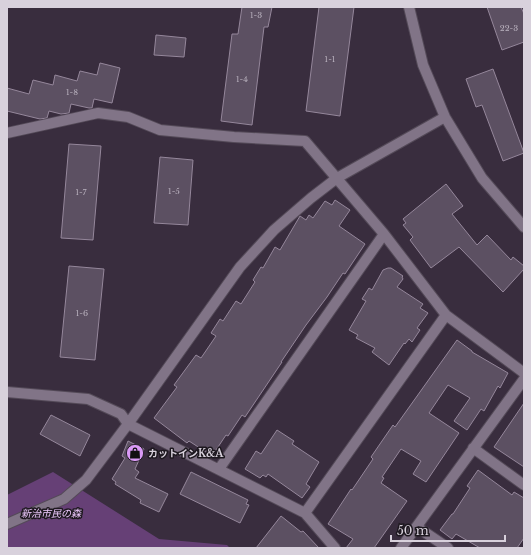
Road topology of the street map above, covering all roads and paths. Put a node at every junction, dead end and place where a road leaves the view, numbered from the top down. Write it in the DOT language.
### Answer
graph roads {
  1 [pos="409,7"];
  2 [pos="445,117"];
  3 [pos="7,133"];
  4 [pos="337,178"];
  5 [pos="524,227"];
  6 [pos="384,234"];
  7 [pos="446,315"];
  8 [pos="524,373"];
  9 [pos="524,379"];
  10 [pos="7,392"];
  11 [pos="128,424"];
  12 [pos="473,448"];
  13 [pos="219,469"];
  14 [pos="524,486"];
  15 [pos="305,513"];
  16 [pos="7,524"];
  17 [pos="417,527"];
  18 [pos="335,548"];
  19 [pos="401,548"];
  20 [pos="448,548"];
  1 -- 2 [label="street"];
  2 -- 4 [label="street"];
  2 -- 5 [label="street"];
  3 -- 4 [label="street"];
  4 -- 6 [label="street"];
  4 -- 11 [label="street"];
  6 -- 7 [label="street"];
  6 -- 13 [label="street"];
  7 -- 8 [label="street"];
  7 -- 15 [label="street"];
  9 -- 12 [label="street"];
  10 -- 11 [label="street"];
  11 -- 13 [label="street"];
  11 -- 16 [label="street"];
  12 -- 14 [label="street"];
  12 -- 17 [label="street"];
  13 -- 15 [label="street"];
  15 -- 18 [label="street"];
  17 -- 19 [label="street"];
  17 -- 20 [label="street"];
}
